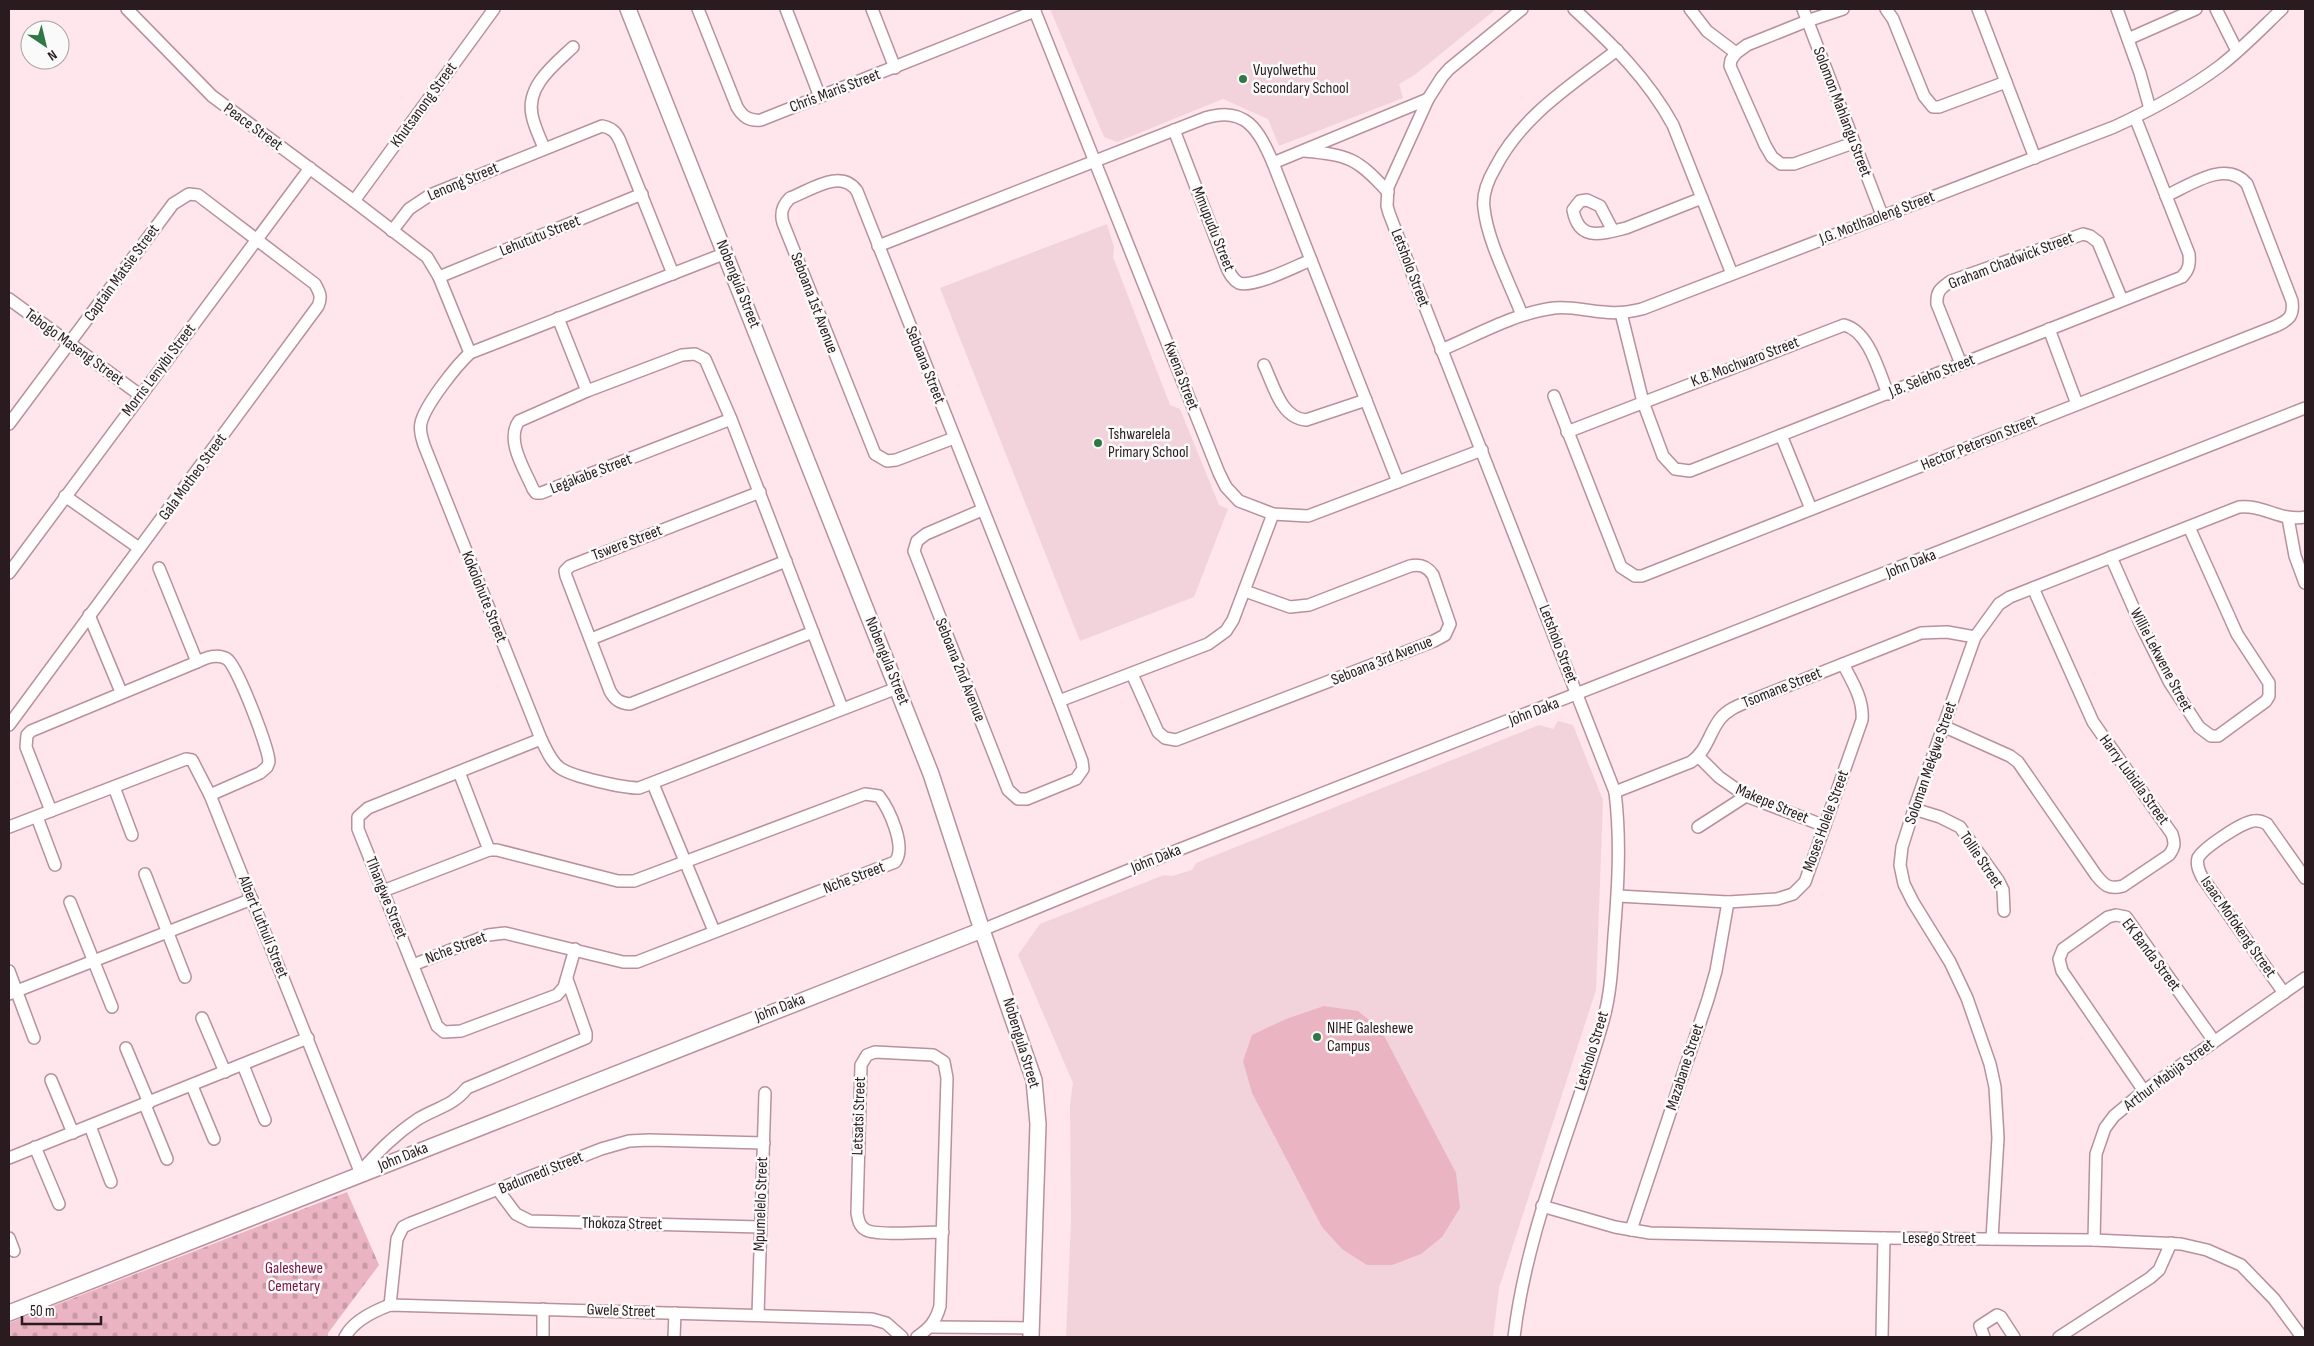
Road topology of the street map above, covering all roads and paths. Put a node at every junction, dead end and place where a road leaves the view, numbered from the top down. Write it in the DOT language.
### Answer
graph roads {
  1 [pos="127,9"];
  2 [pos="494,9"];
  3 [pos="628,9"];
  4 [pos="698,9"];
  5 [pos="786,9"];
  6 [pos="872,9"];
  7 [pos="1522,9"];
  8 [pos="1574,9"];
  9 [pos="1690,9"];
  10 [pos="1803,9"];
  11 [pos="1843,9"];
  12 [pos="1886,9"];
  13 [pos="1978,9"];
  14 [pos="2117,9"];
  15 [pos="2196,9"];
  16 [pos="2216,9"];
  17 [pos="2282,9"];
  18 [pos="1035,10"];
  19 [pos="1807,20"];
  20 [pos="2128,39"];
  21 [pos="573,47"];
  22 [pos="1617,50"];
  23 [pos="2237,51"];
  24 [pos="1736,53"];
  25 [pos="895,68"];
  26 [pos="2006,82"];
  27 [pos="820,98"];
  28 [pos="1428,99"];
  29 [pos="2150,109"];
  30 [pos="2135,117"];
  31 [pos="1174,130"];
  32 [pos="1853,143"];
  33 [pos="544,148"];
  34 [pos="1302,151"];
  35 [pos="2035,158"];
  36 [pos="1095,161"];
  37 [pos="1273,163"];
  38 [pos="310,168"];
  39 [pos="1388,192"];
  40 [pos="642,194"];
  41 [pos="2166,196"];
  42 [pos="1702,198"];
  43 [pos="354,201"];
  44 [pos="1882,216"];
  45 [pos="392,231"];
  46 [pos="1613,232"];
  47 [pos="257,239"];
  48 [pos="878,246"];
  49 [pos="726,253"];
  50 [pos="1311,260"];
  51 [pos="673,274"];
  52 [pos="1732,274"];
  53 [pos="438,277"];
  54 [pos="9,299"];
  55 [pos="2122,300"];
  56 [pos="1621,313"];
  57 [pos="1522,315"];
  58 [pos="558,318"];
  59 [pos="2049,329"];
  60 [pos="70,344"];
  61 [pos="1441,350"];
  62 [pos="470,354"];
  63 [pos="1962,364"];
  64 [pos="1264,365"];
  65 [pos="587,391"];
  66 [pos="1888,394"];
  67 [pos="140,395"];
  68 [pos="1554,396"];
  69 [pos="1366,400"];
  70 [pos="1643,402"];
  71 [pos="2077,404"];
  72 [pos="2305,408"];
  73 [pos="731,419"];
  74 [pos="9,424"];
  75 [pos="1568,432"];
  76 [pos="1782,435"];
  77 [pos="954,438"];
  78 [pos="1482,450"];
  79 [pos="1398,482"];
  80 [pos="760,492"];
  81 [pos="65,496"];
  82 [pos="1811,509"];
  83 [pos="982,510"];
  84 [pos="1273,514"];
  85 [pos="2305,517"];
  86 [pos="2288,518"];
  87 [pos="2189,527"];
  88 [pos="140,548"];
  89 [pos="2111,558"];
  90 [pos="786,561"];
  91 [pos="159,568"];
  92 [pos="9,573"];
  93 [pos="2305,583"];
  94 [pos="2033,588"];
  95 [pos="1245,591"];
  96 [pos="89,615"];
  97 [pos="813,632"];
  98 [pos="1975,637"];
  99 [pos="591,639"];
  100 [pos="197,662"];
  101 [pos="1843,664"];
  102 [pos="1132,674"];
  103 [pos="897,688"];
  104 [pos="121,692"];
  105 [pos="1578,695"];
  106 [pos="1059,701"];
  107 [pos="842,708"];
  108 [pos="9,725"];
  109 [pos="1943,726"];
  110 [pos="541,740"];
  111 [pos="1698,757"];
  112 [pos="459,772"];
  113 [pos="1080,775"];
  114 [pos="653,784"];
  115 [pos="114,787"];
  116 [pos="1615,792"];
  117 [pos="210,795"];
  118 [pos="1746,796"];
  119 [pos="1914,809"];
  120 [pos="51,811"];
  121 [pos="37,817"];
  122 [pos="1698,826"];
  123 [pos="1825,826"];
  124 [pos="9,827"];
  125 [pos="132,835"];
  126 [pos="489,850"];
  127 [pos="686,862"];
  128 [pos="55,865"];
  129 [pos="145,874"];
  130 [pos="2305,878"];
  131 [pos="383,890"];
  132 [pos="1618,896"];
  133 [pos="252,899"];
  134 [pos="70,902"];
  135 [pos="1728,902"];
  136 [pos="2004,911"];
  137 [pos="982,930"];
  138 [pos="714,931"];
  139 [pos="167,932"];
  140 [pos="575,949"];
  141 [pos="94,961"];
  142 [pos="412,965"];
  143 [pos="9,971"];
  144 [pos="185,977"];
  145 [pos="2305,978"];
  146 [pos="567,979"];
  147 [pos="13,992"];
  148 [pos="2284,993"];
  149 [pos="112,1007"];
  150 [pos="202,1018"];
  151 [pos="34,1038"];
  152 [pos="308,1038"];
  153 [pos="2214,1041"];
  154 [pos="126,1048"];
  155 [pos="243,1065"];
  156 [pos="225,1072"];
  157 [pos="51,1080"];
  158 [pos="192,1086"];
  159 [pos="2144,1091"];
  160 [pos="765,1093"];
  161 [pos="147,1104"];
  162 [pos="265,1120"];
  163 [pos="90,1126"];
  164 [pos="73,1133"];
  165 [pos="214,1139"];
  166 [pos="764,1143"];
  167 [pos="35,1147"];
  168 [pos="9,1158"];
  169 [pos="167,1159"];
  170 [pos="360,1173"];
  171 [pos="111,1182"];
  172 [pos="498,1190"];
  173 [pos="59,1204"];
  174 [pos="1542,1206"];
  175 [pos="760,1227"];
  176 [pos="1631,1230"];
  177 [pos="942,1232"];
  178 [pos="9,1238"];
  179 [pos="1884,1238"];
  180 [pos="1992,1239"];
  181 [pos="2094,1240"];
  182 [pos="2171,1243"];
  183 [pos="14,1251"];
  184 [pos="390,1306"];
  185 [pos="544,1309"];
  186 [pos="9,1313"];
  187 [pos="675,1313"];
  188 [pos="758,1315"];
  189 [pos="931,1327"];
  190 [pos="1031,1333"];
  191 [pos="345,1337"];
  192 [pos="543,1337"];
  193 [pos="674,1337"];
  194 [pos="902,1337"];
  195 [pos="917,1337"];
  196 [pos="1514,1337"];
  197 [pos="1882,1337"];
  198 [pos="1984,1337"];
  199 [pos="2014,1337"];
  200 [pos="2059,1337"];
  201 [pos="2302,1337"];
  1 -- 38 [label="street, Peace Street"];
  2 -- 43 [label="street, Khutsanong Street"];
  3 -- 49 [label="street, Nobengula Street"];
  4 -- 27 [label="street, Chris Maris Street"];
  5 -- 27 [label="street"];
  6 -- 25 [label="street"];
  7 -- 28 [label="street, Letsholo Street"];
  8 -- 22 [label="street"];
  9 -- 24 [label="street"];
  10 -- 19 [label="street, Solomon Mahlangu Street"];
  11 -- 19 [label="street"];
  12 -- 26 [label="street"];
  13 -- 26 [label="street"];
  14 -- 20 [label="street"];
  15 -- 20 [label="street"];
  16 -- 23 [label="street"];
  17 -- 23 [label="street, J.G. Motlhaoleng Street"];
  18 -- 25 [label="street, Chris Maris Street"];
  18 -- 36 [label="street, Kwena Street"];
  19 -- 24 [label="street"];
  19 -- 32 [label="street, Solomon Mahlangu Street"];
  20 -- 29 [label="street"];
  21 -- 33 [label="street"];
  22 -- 42 [label="street"];
  22 -- 57 [label="street"];
  23 -- 29 [label="street, J.G. Motlhaoleng Street"];
  24 -- 32 [label="street"];
  25 -- 27 [label="street, Chris Maris Street"];
  26 -- 35 [label="street"];
  28 -- 34 [label="street"];
  28 -- 39 [label="street, Letsholo Street"];
  29 -- 30 [label="street, J.G. Motlhaoleng Street"];
  30 -- 35 [label="street, J.G. Motlhaoleng Street"];
  30 -- 41 [label="street, J.B. Seleho Street"];
  31 -- 36 [label="street"];
  31 -- 37 [label="street"];
  31 -- 50 [label="street, Mmupudu Street"];
  32 -- 44 [label="street, Solomon Mahlangu Street"];
  33 -- 40 [label="street, Lenong Street"];
  33 -- 45 [label="street, Lenong Street"];
  34 -- 37 [label="street"];
  34 -- 39 [label="street"];
  35 -- 44 [label="street, J.G. Motlhaoleng Street"];
  36 -- 48 [label="street"];
  36 -- 84 [label="street, Kwena Street"];
  37 -- 50 [label="street"];
  38 -- 43 [label="street, Peace Street"];
  38 -- 47 [label="street, Morris Lenyibi Street"];
  39 -- 61 [label="street, Letsholo Street"];
  40 -- 51 [label="street, Lenong Street"];
  40 -- 53 [label="street, Lehututu Street"];
  41 -- 55 [label="street, J.B. Seleho Street"];
  41 -- 71 [label="street, Hector Peterson Street"];
  42 -- 46 [label="street"];
  42 -- 52 [label="street"];
  43 -- 45 [label="street, Peace Street"];
  44 -- 52 [label="street, J.G. Motlhaoleng Street"];
  45 -- 53 [label="street"];
  47 -- 60 [label="street, Captain Matsie Street"];
  47 -- 67 [label="street, Morris Lenyibi Street"];
  47 -- 88 [label="street, Gala Motheo Street"];
  48 -- 77 [label="street, Seboana Street"];
  48 -- 77 [label="street, Seboana 1st Avenue"];
  49 -- 51 [label="street, Kokolohute Street"];
  49 -- 103 [label="street, Nobengula Street"];
  50 -- 69 [label="street"];
  51 -- 58 [label="street, Kokolohute Street"];
  52 -- 56 [label="street, J.G. Motlhaoleng Street"];
  53 -- 62 [label="street"];
  54 -- 60 [label="street, Tebogo Maseng Street"];
  55 -- 59 [label="street, J.B. Seleho Street"];
  55 -- 63 [label="street, Graham Chadwick Street"];
  56 -- 57 [label="street, J.G. Motlhaoleng Street"];
  56 -- 70 [label="street, J.B. Seleho Street"];
  57 -- 61 [label="street, J.G. Motlhaoleng Street"];
  58 -- 62 [label="street, Kokolohute Street"];
  58 -- 65 [label="street"];
  59 -- 63 [label="street, J.B. Seleho Street"];
  59 -- 71 [label="street"];
  60 -- 67 [label="street, Tebogo Maseng Street"];
  60 -- 74 [label="street, Captain Matsie Street"];
  61 -- 78 [label="street, Letsholo Street"];
  62 -- 110 [label="street, Kokolohute Street"];
  63 -- 66 [label="street, J.B. Seleho Street"];
  64 -- 69 [label="street"];
  65 -- 73 [label="street, Legakabe Street"];
  65 -- 73 [label="street, Legakabe Street"];
  66 -- 70 [label="street, K.B. Mochwaro Street"];
  66 -- 76 [label="street, J.B. Seleho Street"];
  67 -- 81 [label="street, Morris Lenyibi Street"];
  68 -- 75 [label="street, Hector Peterson Street"];
  69 -- 79 [label="street"];
  70 -- 75 [label="street, K.B. Mochwaro Street"];
  70 -- 76 [label="street, J.B. Seleho Street"];
  71 -- 82 [label="street, Hector Peterson Street"];
  72 -- 105 [label="street, John Daka"];
  73 -- 80 [label="street, Legakabe Street"];
  75 -- 82 [label="street, Hector Peterson Street"];
  76 -- 82 [label="street"];
  77 -- 83 [label="street, Seboana Street"];
  78 -- 79 [label="street, Kwena Street"];
  78 -- 105 [label="street, Letsholo Street"];
  79 -- 84 [label="street, Kwena Street"];
  80 -- 90 [label="street, Legakabe Street"];
  80 -- 99 [label="street, Tswere Street"];
  81 -- 88 [label="street"];
  81 -- 92 [label="street, Morris Lenyibi Street"];
  83 -- 106 [label="street, Seboana Street"];
  83 -- 113 [label="street, Seboana 2nd Avenue"];
  84 -- 95 [label="street"];
  85 -- 86 [label="street, Soloman Mekgwe Street"];
  86 -- 87 [label="street, Soloman Mekgwe Street"];
  86 -- 93 [label="street"];
  87 -- 89 [label="street, Soloman Mekgwe Street"];
  87 -- 89 [label="street, Willie Lekwene Street"];
  88 -- 96 [label="street, Gala Motheo Street"];
  89 -- 94 [label="street, Soloman Mekgwe Street"];
  90 -- 97 [label="street, Legakabe Street"];
  90 -- 99 [label="street"];
  91 -- 100 [label="street"];
  94 -- 98 [label="street, Soloman Mekgwe Street"];
  94 -- 109 [label="street, Harry Lubidla Street"];
  95 -- 102 [label="street"];
  95 -- 102 [label="street, Seboana 3rd Avenue"];
  96 -- 104 [label="street"];
  96 -- 108 [label="street, Gala Motheo Street"];
  97 -- 99 [label="street, Tswere Street"];
  97 -- 107 [label="street, Legakabe Street"];
  98 -- 101 [label="street, Tsomane Street"];
  98 -- 109 [label="street, Soloman Mekgwe Street"];
  100 -- 104 [label="street"];
  100 -- 117 [label="street"];
  101 -- 111 [label="street, Tsomane Street"];
  101 -- 123 [label="street, Moses Holele Street"];
  102 -- 106 [label="street"];
  103 -- 107 [label="street, Kokolohute Street"];
  103 -- 137 [label="street, Nobengula Street"];
  104 -- 120 [label="street"];
  105 -- 116 [label="street, Letsholo Street"];
  105 -- 137 [label="street, John Daka"];
  106 -- 113 [label="street, Seboana Street"];
  107 -- 114 [label="street, Kokolohute Street"];
  109 -- 119 [label="street, Soloman Mekgwe Street"];
  110 -- 112 [label="street, Tlhangwe Street"];
  110 -- 114 [label="street, Kokolohute Street"];
  111 -- 116 [label="street"];
  111 -- 118 [label="street, Makepe Street"];
  112 -- 126 [label="street"];
  112 -- 131 [label="street, Tlhangwe Street"];
  114 -- 127 [label="street"];
  115 -- 117 [label="street, Albert Luthuli Street"];
  115 -- 120 [label="street, Albert Luthuli Street"];
  115 -- 125 [label="street"];
  116 -- 132 [label="street, Letsholo Street"];
  117 -- 133 [label="street, Albert Luthuli Street"];
  118 -- 122 [label="street"];
  118 -- 123 [label="street, Makepe Street"];
  119 -- 136 [label="street, Tollie Street"];
  119 -- 180 [label="street, Soloman Mekgwe Street"];
  120 -- 121 [label="street, Albert Luthuli Street"];
  121 -- 124 [label="street, Albert Luthuli Street"];
  121 -- 128 [label="street"];
  123 -- 135 [label="street, Moses Holele Street"];
  126 -- 127 [label="street, Nche Street"];
  126 -- 131 [label="street"];
  127 -- 138 [label="street"];
  127 -- 138 [label="street, Nche Street"];
  129 -- 139 [label="street"];
  130 -- 148 [label="street, Isaac Mofokeng Street"];
  131 -- 142 [label="street, Tlhangwe Street"];
  132 -- 135 [label="street, Moses Holele Street"];
  132 -- 174 [label="street, Letsholo Street"];
  133 -- 139 [label="street"];
  133 -- 152 [label="street, Albert Luthuli Street"];
  134 -- 141 [label="street"];
  135 -- 176 [label="street, Mazabane Street"];
  137 -- 170 [label="street, John Daka"];
  137 -- 190 [label="street, Nobengula Street"];
  138 -- 140 [label="street, Nche Street"];
  139 -- 141 [label="street"];
  139 -- 144 [label="street"];
  140 -- 142 [label="street, Nche Street"];
  140 -- 146 [label="street, Tlhangwe Street"];
  141 -- 147 [label="street"];
  141 -- 149 [label="street"];
  142 -- 146 [label="street, Tlhangwe Street"];
  143 -- 147 [label="street"];
  145 -- 148 [label="street, Arthur Mabija Street"];
  146 -- 170 [label="street"];
  147 -- 151 [label="street"];
  148 -- 153 [label="street, Arthur Mabija Street"];
  150 -- 156 [label="street"];
  152 -- 155 [label="street"];
  152 -- 170 [label="street, Albert Luthuli Street"];
  153 -- 159 [label="street, Arthur Mabija Street"];
  153 -- 159 [label="street, EK Banda Street"];
  154 -- 161 [label="street"];
  155 -- 156 [label="street"];
  155 -- 162 [label="street"];
  156 -- 158 [label="street"];
  157 -- 164 [label="street"];
  158 -- 161 [label="street"];
  158 -- 165 [label="street"];
  159 -- 181 [label="street, Arthur Mabija Street"];
  160 -- 166 [label="street, Mpumelelo Street"];
  161 -- 163 [label="street"];
  161 -- 169 [label="street"];
  163 -- 164 [label="street"];
  163 -- 171 [label="street"];
  164 -- 167 [label="street"];
  166 -- 172 [label="street, Badumedi Street"];
  166 -- 175 [label="street, Mpumelelo Street"];
  167 -- 168 [label="street"];
  167 -- 173 [label="street"];
  170 -- 186 [label="street, John Daka"];
  172 -- 175 [label="street, Thokoza Street"];
  172 -- 184 [label="street, Badumedi Street"];
  174 -- 176 [label="street, Lesego Street"];
  174 -- 196 [label="street, Letsholo Street"];
  175 -- 188 [label="street, Mpumelelo Street"];
  176 -- 179 [label="street, Lesego Street"];
  177 -- 177 [label="street, Letsatsi Street"];
  177 -- 189 [label="street, Letsatsi Street"];
  178 -- 183 [label="street"];
  179 -- 180 [label="street, Lesego Street"];
  179 -- 197 [label="street"];
  180 -- 181 [label="street, Lesego Street"];
  181 -- 182 [label="street, Lesego Street"];
  182 -- 200 [label="street"];
  182 -- 201 [label="street, Lesego Street"];
  184 -- 185 [label="street, Gwele Street"];
  184 -- 191 [label="street, Gwele Street"];
  185 -- 187 [label="street, Gwele Street"];
  185 -- 192 [label="street"];
  187 -- 188 [label="street, Gwele Street"];
  187 -- 193 [label="street"];
  188 -- 194 [label="street, Gwele Street"];
  189 -- 190 [label="street"];
  189 -- 195 [label="street"];
  198 -- 199 [label="street"];
}
